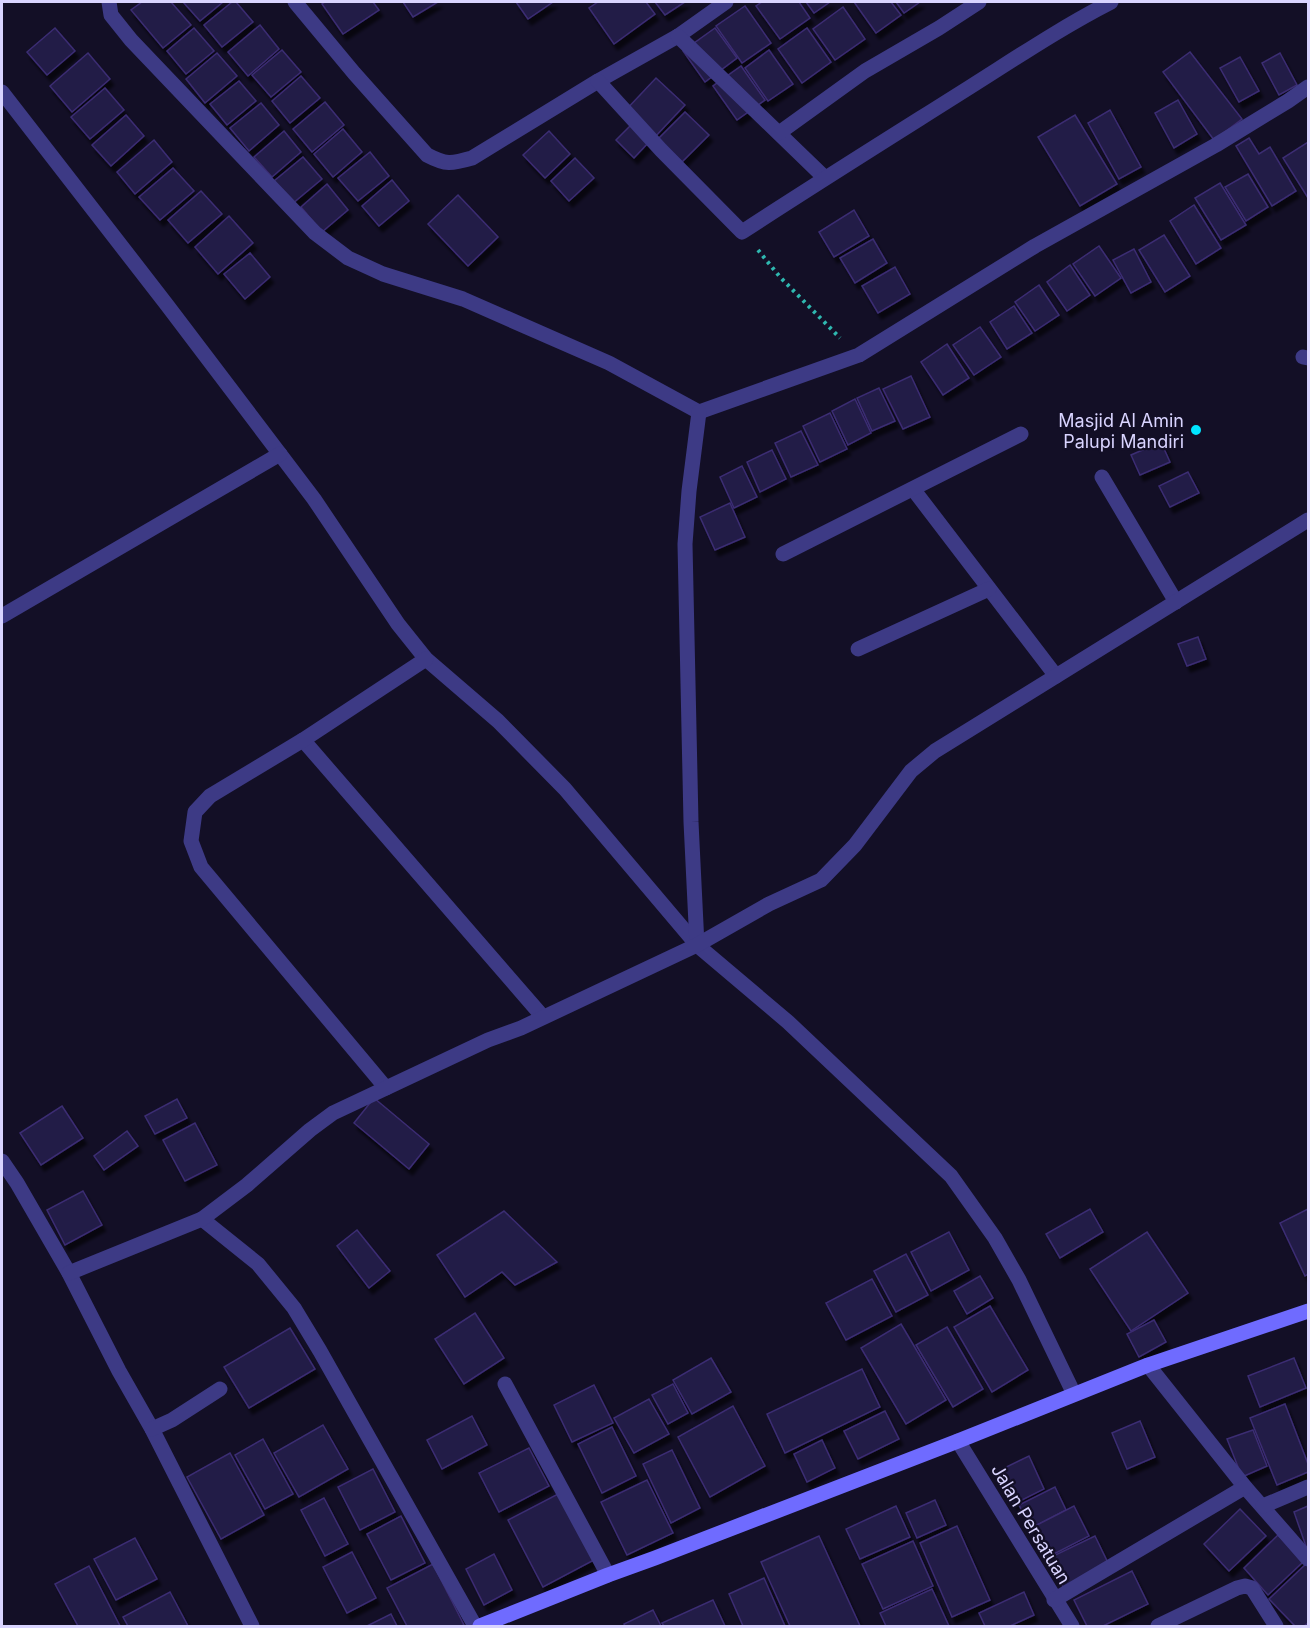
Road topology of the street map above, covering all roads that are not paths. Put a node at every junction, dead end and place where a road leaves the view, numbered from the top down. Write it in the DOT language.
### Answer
graph roads {
  1 [pos="108,2"];
  2 [pos="295,2"];
  3 [pos="726,2"];
  4 [pos="979,2"];
  5 [pos="1111,2"];
  6 [pos="1085,7"];
  7 [pos="678,36"];
  8 [pos="598,81"];
  9 [pos="1308,87"];
  10 [pos="2,92"];
  11 [pos="779,133"];
  12 [pos="825,178"];
  13 [pos="699,412"];
  14 [pos="1021,434"];
  15 [pos="280,454"];
  16 [pos="1102,477"];
  17 [pos="913,489"];
  18 [pos="1308,520"];
  19 [pos="783,554"];
  20 [pos="989,589"];
  21 [pos="1176,602"];
  22 [pos="2,616"];
  23 [pos="858,649"];
  24 [pos="426,658"];
  25 [pos="1056,676"];
  26 [pos="303,740"];
  27 [pos="697,945"];
  28 [pos="543,1017"];
  29 [pos="386,1088"];
  30 [pos="2,1161"];
  31 [pos="202,1219"];
  32 [pos="69,1273"];
  33 [pos="1308,1311"];
  34 [pos="1148,1365"];
  35 [pos="505,1384"];
  36 [pos="220,1389"];
  37 [pos="1074,1394"];
  38 [pos="152,1429"];
  39 [pos="958,1441"];
  40 [pos="1308,1487"];
  41 [pos="1245,1488"];
  42 [pos="1263,1506"];
  43 [pos="1308,1559"];
  44 [pos="609,1575"];
  45 [pos="1054,1600"];
  46 [pos="252,1626"];
  47 [pos="475,1626"];
  48 [pos="480,1626"];
  49 [pos="1072,1626"];
  50 [pos="1158,1626"];
  51 [pos="1276,1626"];
  1 -- 13 [label="street"];
  2 -- 8 [label="street"];
  3 -- 7 [label="street"];
  4 -- 11 [label="street"];
  5 -- 6 [label="street"];
  6 -- 12 [label="street"];
  7 -- 8 [label="street"];
  7 -- 11 [label="street"];
  8 -- 12 [label="street"];
  9 -- 13 [label="street"];
  10 -- 15 [label="street"];
  11 -- 12 [label="street"];
  13 -- 27 [label="street"];
  14 -- 17 [label="street"];
  15 -- 22 [label="street"];
  15 -- 24 [label="street"];
  16 -- 21 [label="street"];
  17 -- 19 [label="street"];
  17 -- 20 [label="street"];
  18 -- 21 [label="street"];
  20 -- 23 [label="street"];
  20 -- 25 [label="street"];
  21 -- 25 [label="street"];
  24 -- 26 [label="street"];
  24 -- 27 [label="street"];
  25 -- 27 [label="street"];
  26 -- 28 [label="street"];
  26 -- 29 [label="street"];
  27 -- 28 [label="street"];
  27 -- 37 [label="street"];
  28 -- 29 [label="street"];
  29 -- 31 [label="street"];
  30 -- 32 [label="street"];
  31 -- 32 [label="street"];
  31 -- 47 [label="street"];
  32 -- 38 [label="street"];
  33 -- 34 [label="main road"];
  34 -- 37 [label="main road"];
  34 -- 41 [label="street"];
  35 -- 44 [label="street"];
  36 -- 38 [label="street"];
  37 -- 39 [label="main road"];
  38 -- 46 [label="street"];
  39 -- 44 [label="main road"];
  39 -- 45 [label="street, Jalan Persatuan"];
  40 -- 42 [label="street"];
  41 -- 42 [label="street"];
  41 -- 45 [label="street"];
  42 -- 43 [label="street"];
  44 -- 48 [label="main road"];
  45 -- 49 [label="street, Jalan Persatuan"];
  50 -- 51 [label="street"];
}
